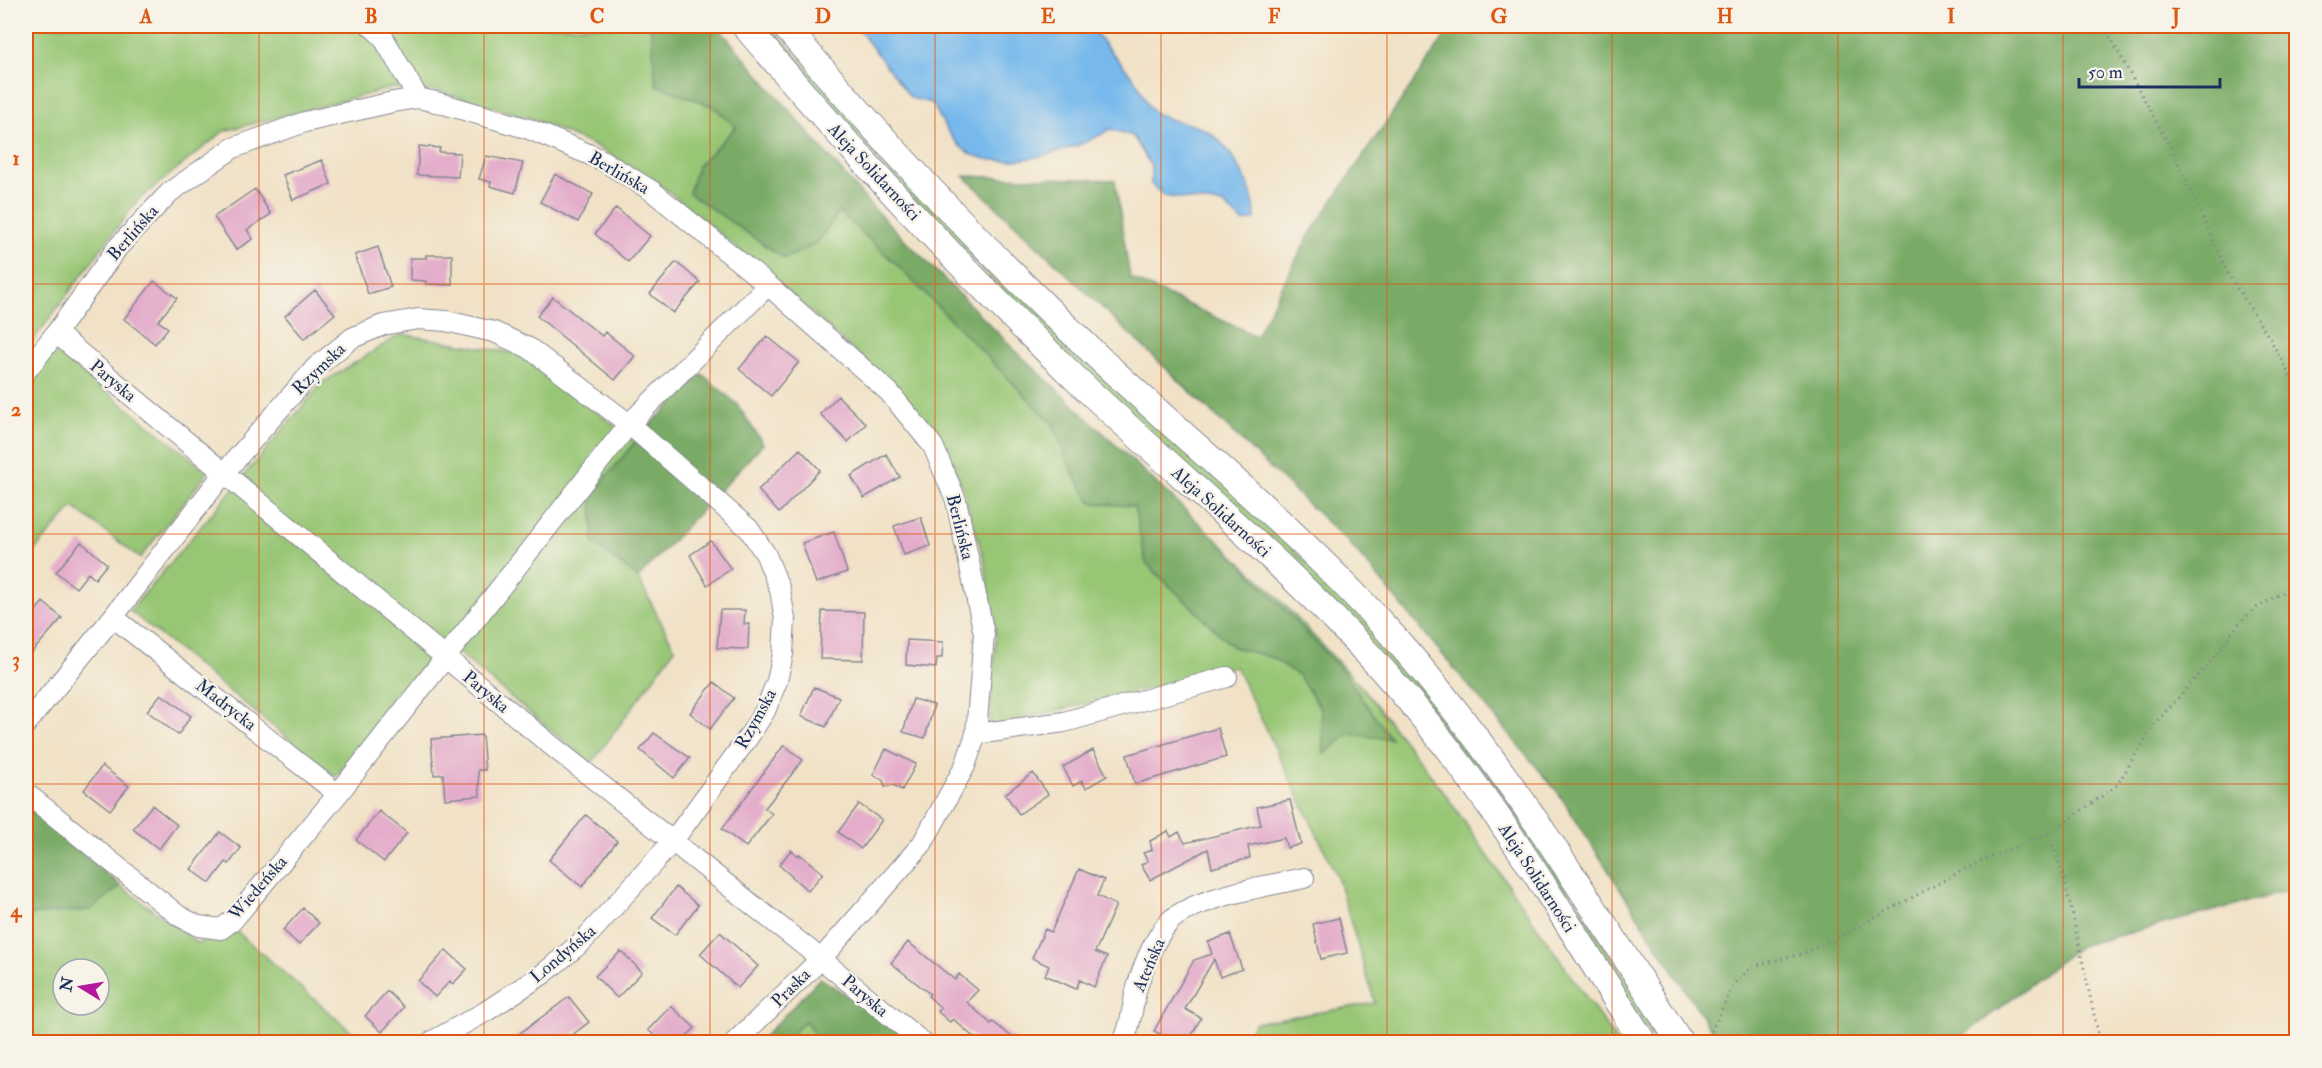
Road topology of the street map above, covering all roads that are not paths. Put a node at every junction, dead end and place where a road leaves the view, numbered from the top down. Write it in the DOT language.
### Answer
graph roads {
  1 [pos="371,26"];
  2 [pos="745,26"];
  3 [pos="785,26"];
  4 [pos="418,98"];
  5 [pos="768,285"];
  6 [pos="56,333"];
  7 [pos="26,371"];
  8 [pos="629,424"];
  9 [pos="224,473"];
  10 [pos="113,617"];
  11 [pos="445,657"];
  12 [pos="1227,676"];
  13 [pos="26,724"];
  14 [pos="976,734"];
  15 [pos="26,793"];
  16 [pos="338,794"];
  17 [pos="673,841"];
  18 [pos="1304,878"];
  19 [pos="821,959"];
  20 [pos="431,1042"];
  21 [pos="735,1042"];
  22 [pos="922,1042"];
  23 [pos="1123,1042"];
  24 [pos="1643,1042"];
  25 [pos="1689,1042"];
  1 -- 4 [label="street"];
  2 -- 24 [label="main road, Aleja Solidarności"];
  3 -- 25 [label="main road, Aleja Solidarności"];
  4 -- 5 [label="street, Berlińska"];
  4 -- 6 [label="street, Berlińska"];
  5 -- 8 [label="street"];
  5 -- 14 [label="street, Berlińska"];
  6 -- 7 [label="street, Berlińska"];
  6 -- 9 [label="street, Paryska"];
  8 -- 9 [label="street, Rzymska"];
  8 -- 11 [label="street"];
  8 -- 17 [label="street, Rzymska"];
  9 -- 10 [label="street"];
  9 -- 11 [label="street, Paryska"];
  10 -- 13 [label="street"];
  10 -- 16 [label="street, Madrycka"];
  11 -- 16 [label="street, Wiedeńska"];
  11 -- 17 [label="street, Paryska"];
  12 -- 14 [label="street"];
  14 -- 19 [label="street, Berlińska"];
  15 -- 16 [label="street, Wiedeńska"];
  17 -- 19 [label="street, Paryska"];
  17 -- 20 [label="street, Londyńska"];
  18 -- 23 [label="street, Ateńska"];
  19 -- 21 [label="street, Praska"];
  19 -- 22 [label="street, Paryska"];
}
